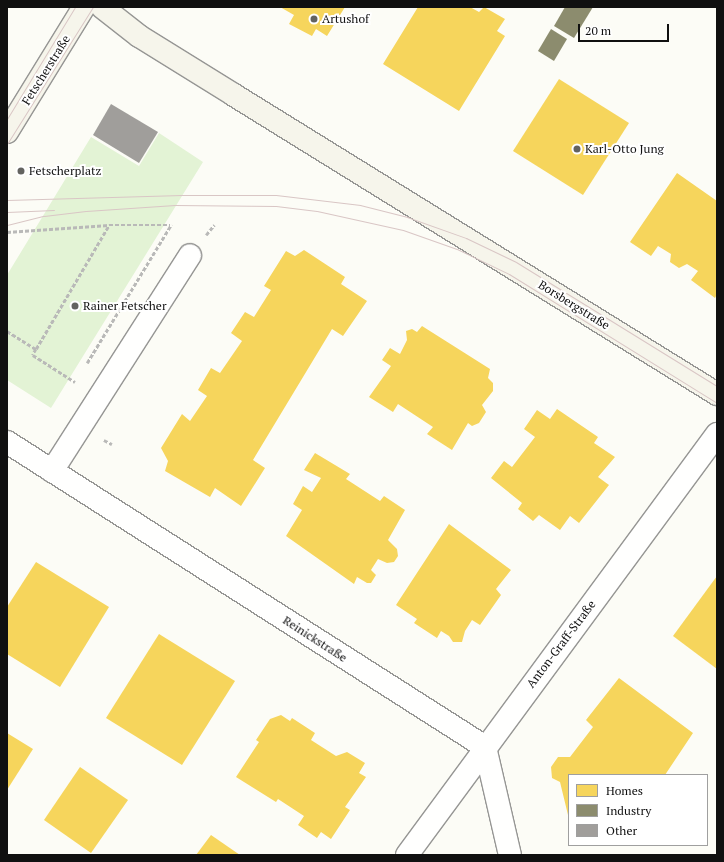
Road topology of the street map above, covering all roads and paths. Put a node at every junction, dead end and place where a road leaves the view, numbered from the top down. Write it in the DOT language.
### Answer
graph roads {
  1 [pos="84,7"];
  2 [pos="102,7"];
  3 [pos="7,132"];
  4 [pos="109,225"];
  5 [pos="171,225"];
  6 [pos="7,232"];
  7 [pos="190,256"];
  8 [pos="7,331"];
  9 [pos="36,349"];
  10 [pos="75,382"];
  11 [pos="717,394"];
  12 [pos="717,434"];
  13 [pos="7,442"];
  14 [pos="52,471"];
  15 [pos="485,747"];
  16 [pos="407,855"];
  17 [pos="510,855"];
  1 -- 3 [label="main road, Fetscherstraße"];
  2 -- 11 [label="main road, Borsbergstraße"];
  4 -- 5 [label="path"];
  4 -- 6 [label="path"];
  4 -- 9 [label="path"];
  7 -- 14 [label="street"];
  8 -- 9 [label="path"];
  9 -- 10 [label="path"];
  12 -- 15 [label="street, Anton-Graff-Straße"];
  13 -- 14 [label="street"];
  14 -- 15 [label="street, Reinickstraße"];
  15 -- 16 [label="street, Anton-Graff-Straße"];
  15 -- 17 [label="street"];
}
